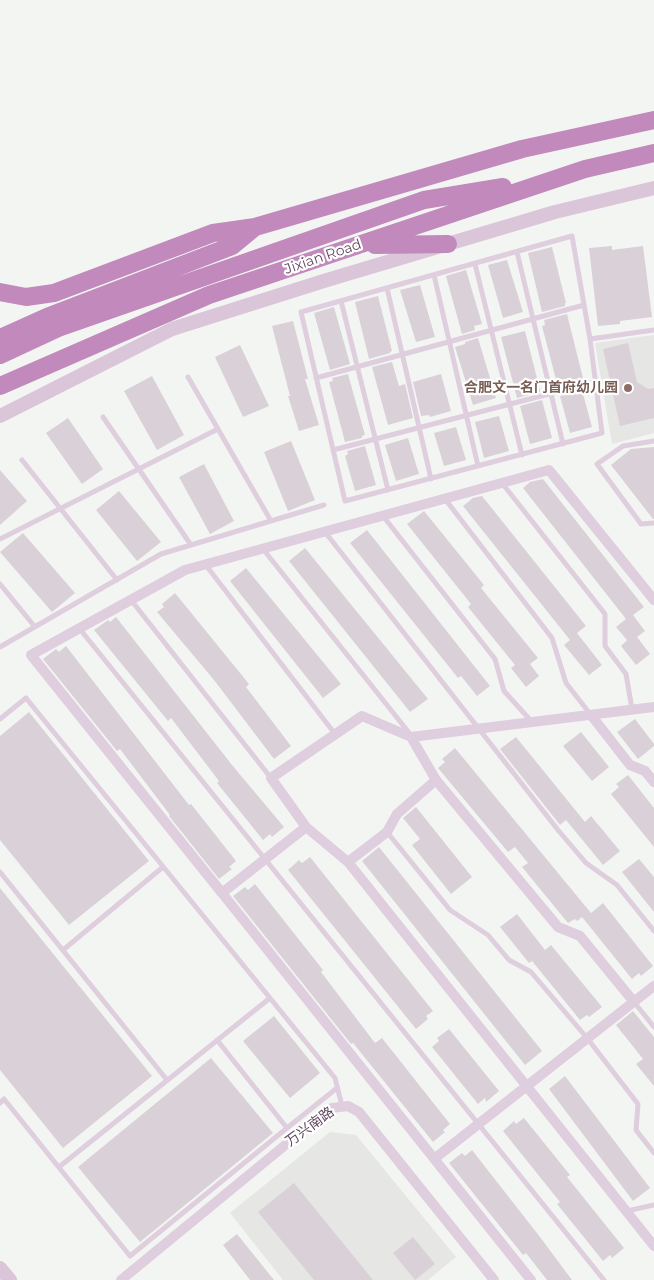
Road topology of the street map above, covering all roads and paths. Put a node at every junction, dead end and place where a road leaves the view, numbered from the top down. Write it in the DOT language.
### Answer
graph roads {
  1 [pos="654,120"];
  2 [pos="654,153"];
  3 [pos="556,179"];
  4 [pos="654,188"];
  5 [pos="255,227"];
  6 [pos="448,244"];
  7 [pos="357,246"];
  8 [pos="517,252"];
  9 [pos="475,264"];
  10 [pos="434,275"];
  11 [pos="387,288"];
  12 [pos="0,292"];
  13 [pos="341,301"];
  14 [pos="584,305"];
  15 [pos="533,318"];
  16 [pos="53,322"];
  17 [pos="492,330"];
  18 [pos="654,330"];
  19 [pos="0,338"];
  20 [pos="590,339"];
  21 [pos="449,342"];
  22 [pos="403,354"];
  23 [pos="0,356"];
  24 [pos="358,367"];
  25 [pos="188,377"];
  26 [pos="316,378"];
  27 [pos="595,382"];
  28 [pos="0,386"];
  29 [pos="551,393"];
  30 [pos="510,404"];
  31 [pos="466,415"];
  32 [pos="0,416"];
  33 [pos="103,417"];
  34 [pos="218,428"];
  35 [pos="420,428"];
  36 [pos="375,439"];
  37 [pos="654,441"];
  38 [pos="563,444"];
  39 [pos="333,450"];
  40 [pos="522,455"];
  41 [pos="22,460"];
  42 [pos="478,466"];
  43 [pos="139,468"];
  44 [pos="431,478"];
  45 [pos="502,483"];
  46 [pos="388,490"];
  47 [pos="445,499"];
  48 [pos="324,505"];
  49 [pos="60,508"];
  50 [pos="382,516"];
  51 [pos="271,521"];
  52 [pos="654,523"];
  53 [pos="325,532"];
  54 [pos="0,539"];
  55 [pos="191,545"];
  56 [pos="264,549"];
  57 [pos="205,564"];
  58 [pos="117,580"];
  59 [pos="0,584"];
  60 [pos="131,600"];
  61 [pos="654,600"];
  62 [pos="35,627"];
  63 [pos="79,628"];
  64 [pos="0,648"];
  65 [pos="654,707"];
  66 [pos="632,710"];
  67 [pos="591,715"];
  68 [pos="0,719"];
  69 [pos="532,722"];
  70 [pos="479,728"];
  71 [pos="335,734"];
  72 [pos="412,737"];
  73 [pos="271,778"];
  74 [pos="436,780"];
  75 [pos="654,782"];
  76 [pos="306,828"];
  77 [pos="387,832"];
  78 [pos="265,860"];
  79 [pos="348,862"];
  80 [pos="163,867"];
  81 [pos="0,872"];
  82 [pos="222,893"];
  83 [pos="654,932"];
  84 [pos="63,950"];
  85 [pos="654,986"];
  86 [pos="270,998"];
  87 [pos="634,1002"];
  88 [pos="654,1027"];
  89 [pos="587,1038"];
  90 [pos="217,1040"];
  91 [pos="167,1080"];
  92 [pos="526,1087"];
  93 [pos="337,1088"];
  94 [pos="0,1094"];
  95 [pos="2,1101"];
  96 [pos="342,1106"];
  97 [pos="480,1124"];
  98 [pos="287,1128"];
  99 [pos="654,1153"];
  100 [pos="434,1159"];
  101 [pos="59,1167"];
  102 [pos="654,1205"];
  103 [pos="626,1212"];
  104 [pos="654,1246"];
  105 [pos="0,1268"];
  106 [pos="10,1280"];
  107 [pos="121,1280"];
  108 [pos="494,1280"];
  109 [pos="531,1280"];
  110 [pos="604,1280"];
  1 -- 5 [label="highway"];
  2 -- 3 [label="highway, Jixian Road"];
  3 -- 7 [label="highway, Jixian Road"];
  3 -- 16 [label="highway"];
  4 -- 6 [label="street"];
  5 -- 12 [label="highway"];
  5 -- 16 [label="highway"];
  6 -- 7 [label="highway"];
  6 -- 32 [label="street"];
  7 -- 28 [label="highway, Jixian Road"];
  8 -- 9 [label="lane"];
  8 -- 14 [label="lane"];
  8 -- 15 [label="lane"];
  9 -- 10 [label="lane"];
  9 -- 17 [label="lane"];
  10 -- 11 [label="lane"];
  10 -- 21 [label="lane"];
  11 -- 13 [label="lane"];
  11 -- 22 [label="lane"];
  13 -- 24 [label="lane"];
  13 -- 26 [label="lane"];
  14 -- 15 [label="lane"];
  14 -- 20 [label="lane"];
  15 -- 17 [label="lane"];
  15 -- 29 [label="lane"];
  16 -- 19 [label="highway"];
  16 -- 23 [label="highway"];
  17 -- 21 [label="lane"];
  17 -- 30 [label="lane"];
  18 -- 20 [label="lane"];
  20 -- 27 [label="lane"];
  21 -- 22 [label="lane"];
  21 -- 31 [label="lane"];
  22 -- 24 [label="lane"];
  22 -- 35 [label="lane"];
  24 -- 26 [label="lane"];
  24 -- 36 [label="lane"];
  25 -- 34 [label="lane"];
  26 -- 39 [label="lane"];
  27 -- 29 [label="lane"];
  27 -- 38 [label="lane"];
  29 -- 30 [label="lane"];
  29 -- 38 [label="lane"];
  30 -- 31 [label="lane"];
  30 -- 40 [label="lane"];
  31 -- 35 [label="lane"];
  31 -- 42 [label="lane"];
  33 -- 43 [label="lane"];
  34 -- 43 [label="lane"];
  34 -- 51 [label="lane"];
  35 -- 36 [label="lane"];
  35 -- 44 [label="lane"];
  36 -- 39 [label="lane"];
  36 -- 46 [label="lane"];
  37 -- 52 [label="lane"];
  38 -- 40 [label="lane"];
  39 -- 46 [label="lane"];
  40 -- 42 [label="lane"];
  41 -- 49 [label="lane"];
  42 -- 44 [label="lane"];
  43 -- 49 [label="lane"];
  43 -- 55 [label="lane"];
  44 -- 46 [label="lane"];
  45 -- 47 [label="street"];
  45 -- 61 [label="street"];
  45 -- 66 [label="lane"];
  47 -- 50 [label="street"];
  47 -- 67 [label="lane"];
  48 -- 51 [label="lane"];
  49 -- 54 [label="lane"];
  49 -- 58 [label="lane"];
  50 -- 53 [label="street"];
  50 -- 69 [label="lane"];
  51 -- 55 [label="lane"];
  53 -- 56 [label="street"];
  53 -- 70 [label="lane"];
  55 -- 58 [label="lane"];
  56 -- 57 [label="street"];
  56 -- 72 [label="lane"];
  57 -- 60 [label="street"];
  57 -- 71 [label="lane"];
  58 -- 62 [label="lane"];
  59 -- 62 [label="lane"];
  60 -- 63 [label="street"];
  60 -- 73 [label="lane"];
  62 -- 64 [label="lane"];
  63 -- 78 [label="lane"];
  63 -- 82 [label="street"];
  65 -- 66 [label="street"];
  66 -- 67 [label="street"];
  67 -- 69 [label="street"];
  67 -- 75 [label="street"];
  68 -- 80 [label="lane"];
  69 -- 70 [label="street"];
  70 -- 72 [label="street"];
  70 -- 83 [label="lane"];
  71 -- 72 [label="street"];
  71 -- 73 [label="street"];
  72 -- 74 [label="street"];
  73 -- 76 [label="street"];
  74 -- 77 [label="street"];
  74 -- 87 [label="street"];
  76 -- 78 [label="street"];
  76 -- 79 [label="street"];
  77 -- 79 [label="street"];
  77 -- 89 [label="lane"];
  78 -- 82 [label="street"];
  78 -- 97 [label="lane"];
  79 -- 92 [label="street"];
  80 -- 84 [label="lane"];
  80 -- 86 [label="lane"];
  81 -- 84 [label="lane"];
  82 -- 100 [label="street"];
  84 -- 91 [label="lane"];
  85 -- 87 [label="street"];
  86 -- 90 [label="lane"];
  86 -- 93 [label="lane"];
  87 -- 88 [label="lane"];
  87 -- 89 [label="street"];
  89 -- 92 [label="street"];
  89 -- 99 [label="lane"];
  90 -- 91 [label="lane"];
  90 -- 98 [label="lane"];
  91 -- 101 [label="lane"];
  92 -- 97 [label="street"];
  92 -- 103 [label="street"];
  93 -- 96 [label="lane"];
  93 -- 98 [label="lane"];
  94 -- 95 [label="lane"];
  95 -- 101 [label="lane"];
  96 -- 107 [label="street, 万兴南路"];
  96 -- 108 [label="street, 万兴南路"];
  97 -- 100 [label="street"];
  97 -- 110 [label="lane"];
  98 -- 101 [label="lane"];
  100 -- 109 [label="street"];
  102 -- 103 [label="lane"];
  103 -- 104 [label="street"];
  105 -- 106 [label="street"];
}
